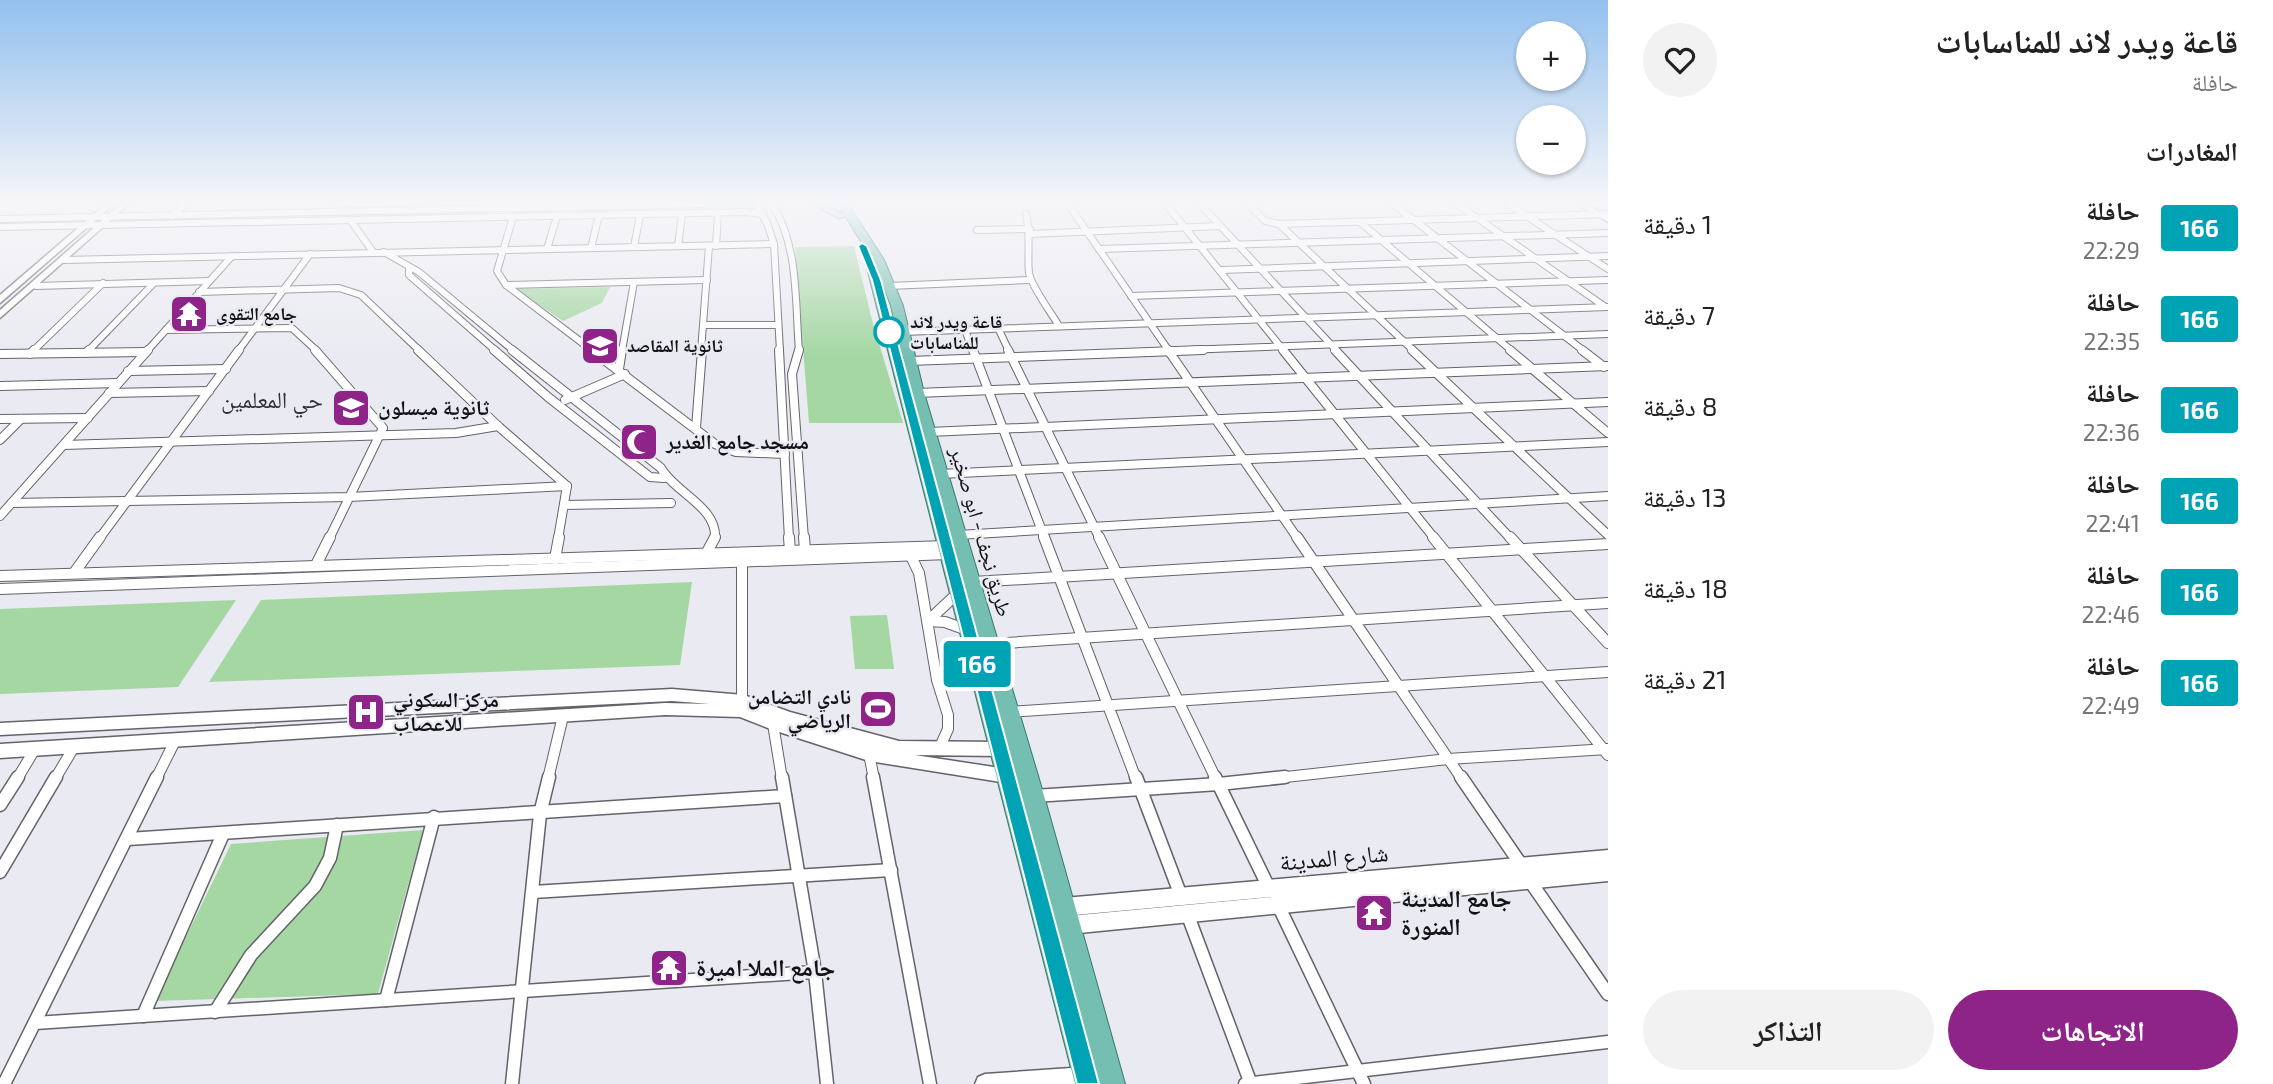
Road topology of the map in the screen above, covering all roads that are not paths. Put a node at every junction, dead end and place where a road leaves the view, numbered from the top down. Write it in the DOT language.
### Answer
graph roads {
  1 [pos="310,254"];
  2 [pos="54,255"];
  3 [pos="69,255"];
  4 [pos="287,255"];
  5 [pos="388,255"];
  6 [pos="500,255"];
  7 [pos="711,255"];
  8 [pos="775,255"];
  9 [pos="791,255"];
  10 [pos="866,255"];
  11 [pos="874,255"];
  12 [pos="1029,255"];
  13 [pos="1103,255"];
  14 [pos="1208,255"];
  15 [pos="1247,255"];
  16 [pos="1312,255"];
  17 [pos="1399,255"];
  18 [pos="1459,255"];
  19 [pos="1530,255"];
  20 [pos="1585,255"];
  21 [pos="232,256"];
  22 [pos="1608,256"];
  23 [pos="1589,257"];
  24 [pos="1536,259"];
  25 [pos="64,260"];
  26 [pos="1467,261"];
  27 [pos="1409,263"];
  28 [pos="1325,266"];
  29 [pos="1260,268"];
  30 [pos="410,269"];
  31 [pos="1608,269"];
  32 [pos="1221,270"];
  33 [pos="707,280"];
  34 [pos="1030,280"];
  35 [pos="1608,280"];
  36 [pos="209,281"];
  37 [pos="1568,281"];
  38 [pos="154,282"];
  39 [pos="634,282"];
  40 [pos="103,284"];
  41 [pos="1496,284"];
  42 [pos="506,285"];
  43 [pos="36,286"];
  44 [pos="1435,286"];
  45 [pos="1347,289"];
  46 [pos="285,290"];
  47 [pos="1281,291"];
  48 [pos="199,292"];
  49 [pos="1237,292"];
  50 [pos="1131,296"];
  51 [pos="888,297"];
  52 [pos="0,300"];
  53 [pos="1607,307"];
  54 [pos="1529,309"];
  55 [pos="1466,312"];
  56 [pos="0,315"];
  57 [pos="1375,315"];
  58 [pos="1306,317"];
  59 [pos="1259,319"];
  60 [pos="1149,323"];
  61 [pos="704,325"];
  62 [pos="778,325"];
  63 [pos="1059,326"];
  64 [pos="257,327"];
  65 [pos="998,328"];
  66 [pos="166,330"];
  67 [pos="488,330"];
  68 [pos="965,330"];
  69 [pos="902,332"];
  70 [pos="1608,334"];
  71 [pos="476,335"];
  72 [pos="1564,336"];
  73 [pos="1497,338"];
  74 [pos="1404,342"];
  75 [pos="1331,345"];
  76 [pos="1281,347"];
  77 [pos="1169,351"];
  78 [pos="146,352"];
  79 [pos="86,353"];
  80 [pos="0,354"];
  81 [pos="30,354"];
  82 [pos="1012,357"];
  83 [pos="976,359"];
  84 [pos="909,361"];
  85 [pos="1606,367"];
  86 [pos="226,369"];
  87 [pos="1533,369"];
  88 [pos="128,371"];
  89 [pos="622,372"];
  90 [pos="1436,373"];
  91 [pos="781,374"];
  92 [pos="792,374"];
  93 [pos="1359,376"];
  94 [pos="1306,378"];
  95 [pos="1190,382"];
  96 [pos="118,383"];
  97 [pos="0,386"];
  98 [pos="1027,389"];
  99 [pos="989,390"];
  100 [pos="209,391"];
  101 [pos="109,393"];
  102 [pos="917,393"];
  103 [pos="570,398"];
  104 [pos="1608,402"];
  105 [pos="556,403"];
  106 [pos="1574,404"];
  107 [pos="1474,408"];
  108 [pos="1393,412"];
  109 [pos="1335,414"];
  110 [pos="88,418"];
  111 [pos="0,419"];
  112 [pos="21,419"];
  113 [pos="1215,419"];
  114 [pos="498,426"];
  115 [pos="1046,427"];
  116 [pos="696,428"];
  117 [pos="1003,429"];
  118 [pos="929,432"];
  119 [pos="1608,433"];
  120 [pos="379,434"];
  121 [pos="0,440"];
  122 [pos="174,441"];
  123 [pos="1608,442"];
  124 [pos="64,445"];
  125 [pos="1514,446"];
  126 [pos="1429,450"];
  127 [pos="1366,453"];
  128 [pos="785,454"];
  129 [pos="1243,459"];
  130 [pos="1066,468"];
  131 [pos="1019,470"];
  132 [pos="939,474"];
  133 [pos="664,478"];
  134 [pos="567,486"];
  135 [pos="1608,496"];
  136 [pos="349,497"];
  137 [pos="1569,498"];
  138 [pos="127,502"];
  139 [pos="12,503"];
  140 [pos="671,503"];
  141 [pos="1478,504"];
  142 [pos="564,505"];
  143 [pos="1410,508"];
  144 [pos="1281,515"];
  145 [pos="0,516"];
  146 [pos="1094,527"];
  147 [pos="1042,530"];
  148 [pos="1608,535"];
  149 [pos="1608,544"];
  150 [pos="951,545"];
  151 [pos="1521,550"];
  152 [pos="805,551"];
  153 [pos="790,552"];
  154 [pos="909,552"];
  155 [pos="1447,554"];
  156 [pos="555,559"];
  157 [pos="705,560"];
  158 [pos="742,562"];
  159 [pos="1313,562"];
  160 [pos="316,565"];
  161 [pos="212,568"];
  162 [pos="169,569"];
  163 [pos="74,573"];
  164 [pos="1117,574"];
  165 [pos="0,576"];
  166 [pos="1060,577"];
  167 [pos="205,582"];
  168 [pos="159,583"];
  169 [pos="966,587"];
  170 [pos="0,589"];
  171 [pos="1608,603"];
  172 [pos="1573,606"];
  173 [pos="1492,611"];
  174 [pos="1353,620"];
  175 [pos="928,621"];
  176 [pos="969,631"];
  177 [pos="1146,634"];
  178 [pos="1083,638"];
  179 [pos="1608,643"];
  180 [pos="990,644"];
  181 [pos="1608,672"];
  182 [pos="1545,676"];
  183 [pos="1398,686"];
  184 [pos="1179,701"];
  185 [pos="742,706"];
  186 [pos="1109,706"];
  187 [pos="359,712"];
  188 [pos="1009,712"];
  189 [pos="563,716"];
  190 [pos="236,718"];
  191 [pos="771,718"];
  192 [pos="0,729"];
  193 [pos="289,732"];
  194 [pos="231,737"];
  195 [pos="175,741"];
  196 [pos="74,747"];
  197 [pos="36,749"];
  198 [pos="939,749"];
  199 [pos="999,749"];
  200 [pos="0,751"];
  201 [pos="1606,751"];
  202 [pos="869,754"];
  203 [pos="1448,759"];
  204 [pos="1007,776"];
  205 [pos="1219,784"];
  206 [pos="1141,790"];
  207 [pos="785,796"];
  208 [pos="1034,796"];
  209 [pos="0,805"];
  210 [pos="540,814"];
  211 [pos="434,817"];
  212 [pos="337,825"];
  213 [pos="223,834"];
  214 [pos="128,839"];
  215 [pos="1608,858"];
  216 [pos="891,870"];
  217 [pos="0,872"];
  218 [pos="1526,873"];
  219 [pos="1608,873"];
  220 [pos="799,874"];
  221 [pos="1269,888"];
  222 [pos="533,892"];
  223 [pos="1184,905"];
  224 [pos="1278,905"];
  225 [pos="1064,907"];
  226 [pos="1069,925"];
  227 [pos="815,972"];
  228 [pos="524,991"];
  229 [pos="1608,994"];
  230 [pos="386,1000"];
  231 [pos="215,1012"];
  232 [pos="144,1016"];
  233 [pos="34,1023"];
  234 [pos="1608,1042"];
  235 [pos="1361,1077"];
  236 [pos="1087,1081"];
  237 [pos="4,1084"];
  238 [pos="512,1084"];
  239 [pos="827,1084"];
  240 [pos="930,1084"];
  241 [pos="985,1084"];
  242 [pos="1112,1084"];
  243 [pos="1245,1084"];
  244 [pos="1251,1084"];
  1 -- 46 [label="street"];
  2 -- 52 [label="main road"];
  3 -- 25 [label="main road"];
  4 -- 21 [label="street"];
  5 -- 30 [label="street"];
  6 -- 42 [label="street"];
  7 -- 33 [label="street"];
  8 -- 62 [label="street"];
  9 -- 92 [label="street"];
  10 -- 51 [label="highway, طريق نجف - ابو صخير"];
  11 -- 51 [label="highway, طريق نجف - ابو صخير"];
  12 -- 34 [label="street"];
  13 -- 50 [label="street"];
  14 -- 32 [label="street"];
  15 -- 29 [label="street"];
  16 -- 28 [label="street"];
  17 -- 27 [label="street"];
  18 -- 26 [label="street"];
  19 -- 24 [label="street"];
  20 -- 23 [label="street"];
  21 -- 25 [label="street"];
  21 -- 36 [label="street"];
  22 -- 23 [label="street"];
  23 -- 24 [label="street"];
  23 -- 31 [label="street"];
  24 -- 26 [label="street"];
  24 -- 37 [label="street"];
  25 -- 43 [label="main road"];
  26 -- 27 [label="street"];
  26 -- 41 [label="street"];
  27 -- 28 [label="street"];
  27 -- 44 [label="street"];
  28 -- 29 [label="street"];
  28 -- 45 [label="street"];
  29 -- 32 [label="street"];
  29 -- 47 [label="street"];
  30 -- 67 [label="street"];
  30 -- 71 [label="street"];
  32 -- 49 [label="street"];
  33 -- 39 [label="street"];
  33 -- 61 [label="street"];
  34 -- 51 [label="street"];
  34 -- 63 [label="street"];
  35 -- 37 [label="street"];
  36 -- 38 [label="street"];
  36 -- 48 [label="street"];
  37 -- 41 [label="street"];
  37 -- 53 [label="street"];
  38 -- 40 [label="street"];
  38 -- 79 [label="street"];
  39 -- 42 [label="street"];
  39 -- 89 [label="street"];
  40 -- 43 [label="street"];
  40 -- 81 [label="street"];
  41 -- 44 [label="street"];
  41 -- 54 [label="street"];
  42 -- 89 [label="street"];
  43 -- 56 [label="main road"];
  44 -- 45 [label="street"];
  44 -- 55 [label="street"];
  45 -- 47 [label="street"];
  45 -- 57 [label="street"];
  46 -- 48 [label="street"];
  46 -- 64 [label="street"];
  46 -- 114 [label="street"];
  47 -- 49 [label="street"];
  47 -- 58 [label="street"];
  48 -- 66 [label="street"];
  49 -- 50 [label="street"];
  49 -- 59 [label="street"];
  50 -- 60 [label="street"];
  51 -- 69 [label="highway, طريق نجف - ابو صخير"];
  51 -- 150 [label="highway, طريق نجف - ابو صخير"];
  53 -- 54 [label="street"];
  54 -- 55 [label="street"];
  54 -- 72 [label="street"];
  55 -- 57 [label="street"];
  55 -- 73 [label="street"];
  57 -- 58 [label="street"];
  57 -- 74 [label="street"];
  58 -- 59 [label="street"];
  58 -- 75 [label="street"];
  59 -- 60 [label="street"];
  59 -- 76 [label="street"];
  60 -- 63 [label="street"];
  60 -- 77 [label="street"];
  61 -- 62 [label="street"];
  61 -- 116 [label="street"];
  62 -- 91 [label="street"];
  63 -- 65 [label="street"];
  64 -- 66 [label="street"];
  64 -- 86 [label="street"];
  64 -- 120 [label="street"];
  65 -- 68 [label="street"];
  65 -- 82 [label="street"];
  66 -- 78 [label="street"];
  67 -- 71 [label="street"];
  67 -- 103 [label="street"];
  68 -- 69 [label="street"];
  68 -- 83 [label="street"];
  69 -- 84 [label="highway, طريق نجف - ابو صخير"];
  70 -- 72 [label="street"];
  71 -- 105 [label="street"];
  72 -- 73 [label="street"];
  72 -- 85 [label="street"];
  73 -- 74 [label="street"];
  73 -- 87 [label="street"];
  74 -- 75 [label="street"];
  74 -- 90 [label="street"];
  75 -- 76 [label="street"];
  75 -- 93 [label="street"];
  76 -- 77 [label="street"];
  76 -- 94 [label="street"];
  77 -- 82 [label="street"];
  77 -- 95 [label="street"];
  78 -- 79 [label="street"];
  78 -- 88 [label="street"];
  79 -- 81 [label="street"];
  80 -- 81 [label="street"];
  82 -- 83 [label="street"];
  82 -- 98 [label="street"];
  83 -- 84 [label="street"];
  83 -- 99 [label="street"];
  84 -- 102 [label="highway, طريق نجف - ابو صخير"];
  85 -- 87 [label="street"];
  86 -- 88 [label="street"];
  86 -- 100 [label="street"];
  87 -- 90 [label="street"];
  87 -- 106 [label="street"];
  88 -- 96 [label="street"];
  89 -- 103 [label="street"];
  89 -- 116 [label="street"];
  90 -- 93 [label="street"];
  90 -- 107 [label="street"];
  91 -- 92 [label="street"];
  91 -- 128 [label="street"];
  92 -- 152 [label="street"];
  93 -- 94 [label="street"];
  93 -- 108 [label="street"];
  94 -- 95 [label="street"];
  94 -- 109 [label="street"];
  95 -- 98 [label="street"];
  95 -- 113 [label="street"];
  96 -- 97 [label="street"];
  96 -- 101 [label="street"];
  98 -- 99 [label="street"];
  98 -- 115 [label="street"];
  99 -- 102 [label="street"];
  99 -- 117 [label="street"];
  100 -- 101 [label="street"];
  100 -- 122 [label="street"];
  101 -- 110 [label="street"];
  102 -- 118 [label="highway, طريق نجف - ابو صخير"];
  103 -- 105 [label="street"];
  103 -- 133 [label="street"];
  104 -- 106 [label="street"];
  105 -- 133 [label="street"];
  106 -- 107 [label="street"];
  106 -- 119 [label="street"];
  107 -- 108 [label="street"];
  107 -- 125 [label="street"];
  108 -- 109 [label="street"];
  108 -- 126 [label="street"];
  109 -- 113 [label="street"];
  109 -- 127 [label="street"];
  110 -- 112 [label="street"];
  110 -- 124 [label="street"];
  111 -- 112 [label="street"];
  112 -- 121 [label="street"];
  113 -- 115 [label="street"];
  113 -- 129 [label="street"];
  114 -- 120 [label="street"];
  114 -- 134 [label="street"];
  115 -- 117 [label="street"];
  115 -- 130 [label="street"];
  116 -- 128 [label="street"];
  117 -- 118 [label="street"];
  117 -- 131 [label="street"];
  118 -- 132 [label="highway, طريق نجف - ابو صخير"];
  120 -- 122 [label="street"];
  120 -- 136 [label="street"];
  122 -- 124 [label="street"];
  122 -- 138 [label="street"];
  123 -- 125 [label="street"];
  124 -- 139 [label="street"];
  125 -- 126 [label="street"];
  125 -- 137 [label="street"];
  126 -- 127 [label="street"];
  126 -- 141 [label="street"];
  127 -- 129 [label="street"];
  127 -- 143 [label="street"];
  128 -- 153 [label="street"];
  129 -- 130 [label="street"];
  129 -- 144 [label="street"];
  130 -- 131 [label="street"];
  130 -- 146 [label="street"];
  131 -- 132 [label="street"];
  131 -- 147 [label="street"];
  132 -- 150 [label="highway, طريق نجف - ابو صخير"];
  133 -- 157 [label="street"];
  134 -- 136 [label="street"];
  134 -- 142 [label="street"];
  135 -- 137 [label="street"];
  136 -- 138 [label="street"];
  136 -- 160 [label="street"];
  137 -- 141 [label="street"];
  137 -- 148 [label="street"];
  138 -- 139 [label="street"];
  138 -- 163 [label="street"];
  139 -- 145 [label="street"];
  140 -- 142 [label="street"];
  141 -- 143 [label="street"];
  141 -- 151 [label="street"];
  142 -- 156 [label="street"];
  143 -- 144 [label="street"];
  143 -- 155 [label="street"];
  144 -- 146 [label="street"];
  144 -- 159 [label="street"];
  146 -- 147 [label="street"];
  146 -- 164 [label="street"];
  147 -- 150 [label="street"];
  147 -- 166 [label="street"];
  149 -- 151 [label="street"];
  150 -- 154 [label="street"];
  150 -- 169 [label="highway, طريق نجف - ابو صخير"];
  151 -- 155 [label="street"];
  151 -- 172 [label="street"];
  152 -- 153 [label="street"];
  152 -- 154 [label="street"];
  153 -- 157 [label="street"];
  154 -- 158 [label="street"];
  154 -- 175 [label="street"];
  155 -- 159 [label="street"];
  155 -- 173 [label="street"];
  156 -- 157 [label="street"];
  156 -- 160 [label="street"];
  157 -- 158 [label="street"];
  157 -- 167 [label="street"];
  158 -- 185 [label="street"];
  159 -- 164 [label="street"];
  159 -- 174 [label="street"];
  160 -- 161 [label="street"];
  161 -- 162 [label="street"];
  161 -- 167 [label="street"];
  162 -- 163 [label="street"];
  162 -- 168 [label="street"];
  163 -- 165 [label="street"];
  164 -- 166 [label="street"];
  164 -- 177 [label="street"];
  166 -- 169 [label="street"];
  166 -- 178 [label="street"];
  167 -- 168 [label="street"];
  168 -- 170 [label="street"];
  169 -- 175 [label="street"];
  169 -- 176 [label="highway, طريق نجف - ابو صخير"];
  169 -- 180 [label="highway, طريق نجف - ابو صخير"];
  171 -- 172 [label="street"];
  172 -- 173 [label="street"];
  172 -- 179 [label="street"];
  173 -- 174 [label="street"];
  173 -- 182 [label="street"];
  174 -- 177 [label="street"];
  174 -- 183 [label="street"];
  175 -- 176 [label="street"];
  175 -- 198 [label="street"];
  176 -- 199 [label="highway, طريق نجف - ابو صخير"];
  177 -- 178 [label="street"];
  177 -- 184 [label="street"];
  178 -- 180 [label="street"];
  178 -- 186 [label="street"];
  180 -- 188 [label="highway, طريق نجف - ابو صخير"];
  181 -- 182 [label="street"];
  182 -- 183 [label="street"];
  182 -- 201 [label="street"];
  183 -- 184 [label="street"];
  183 -- 203 [label="street"];
  184 -- 186 [label="street"];
  184 -- 205 [label="street"];
  185 -- 187 [label="main road"];
  185 -- 189 [label="main road"];
  185 -- 191 [label="main road"];
  186 -- 188 [label="street"];
  186 -- 206 [label="street"];
  187 -- 190 [label="main road"];
  187 -- 193 [label="main road"];
  188 -- 208 [label="highway, طريق نجف - ابو صخير"];
  189 -- 193 [label="main road"];
  189 -- 210 [label="street"];
  190 -- 192 [label="main road"];
  190 -- 194 [label="main road"];
  191 -- 198 [label="main road"];
  191 -- 202 [label="main road"];
  191 -- 207 [label="street"];
  193 -- 194 [label="main road"];
  194 -- 195 [label="main road"];
  195 -- 196 [label="main road"];
  195 -- 214 [label="street"];
  196 -- 197 [label="main road"];
  196 -- 217 [label="street"];
  197 -- 200 [label="main road"];
  197 -- 209 [label="street"];
  198 -- 199 [label="main road"];
  199 -- 204 [label="highway, طريق نجف - ابو صخير"];
  201 -- 203 [label="street"];
  202 -- 204 [label="main road"];
  202 -- 216 [label="street"];
  203 -- 205 [label="street"];
  203 -- 218 [label="street"];
  204 -- 236 [label="highway, طريق نجف - ابو صخير"];
  205 -- 206 [label="street"];
  205 -- 221 [label="street"];
  206 -- 208 [label="street"];
  206 -- 223 [label="street"];
  207 -- 210 [label="street"];
  207 -- 220 [label="street"];
  208 -- 225 [label="highway, طريق نجف - ابو صخير"];
  210 -- 211 [label="street"];
  210 -- 222 [label="street"];
  211 -- 212 [label="street"];
  211 -- 230 [label="street"];
  212 -- 213 [label="street"];
  212 -- 231 [label="street"];
  213 -- 214 [label="street"];
  213 -- 232 [label="street"];
  214 -- 233 [label="street"];
  215 -- 218 [label="main road, شارع المدينة"];
  216 -- 220 [label="street"];
  216 -- 240 [label="street"];
  218 -- 219 [label="main road, شارع المدينة"];
  218 -- 221 [label="main road, شارع المدينة"];
  218 -- 224 [label="main road, شارع المدينة"];
  218 -- 229 [label="street"];
  220 -- 222 [label="street"];
  220 -- 227 [label="street"];
  221 -- 223 [label="main road, شارع المدينة"];
  222 -- 228 [label="street"];
  223 -- 224 [label="main road, شارع المدينة"];
  223 -- 225 [label="main road, شارع المدينة"];
  223 -- 226 [label="main road, شارع المدينة"];
  223 -- 244 [label="street"];
  224 -- 235 [label="street"];
  225 -- 226 [label="highway, طريق نجف - ابو صخير"];
  226 -- 242 [label="highway, طريق نجف - ابو صخير"];
  227 -- 228 [label="street"];
  227 -- 239 [label="street"];
  228 -- 230 [label="street"];
  228 -- 238 [label="street"];
  230 -- 231 [label="street"];
  231 -- 232 [label="street"];
  232 -- 233 [label="street"];
  233 -- 237 [label="street"];
  234 -- 235 [label="street"];
  235 -- 244 [label="street"];
  236 -- 241 [label="main road"];
  243 -- 244 [label="street"];
}
